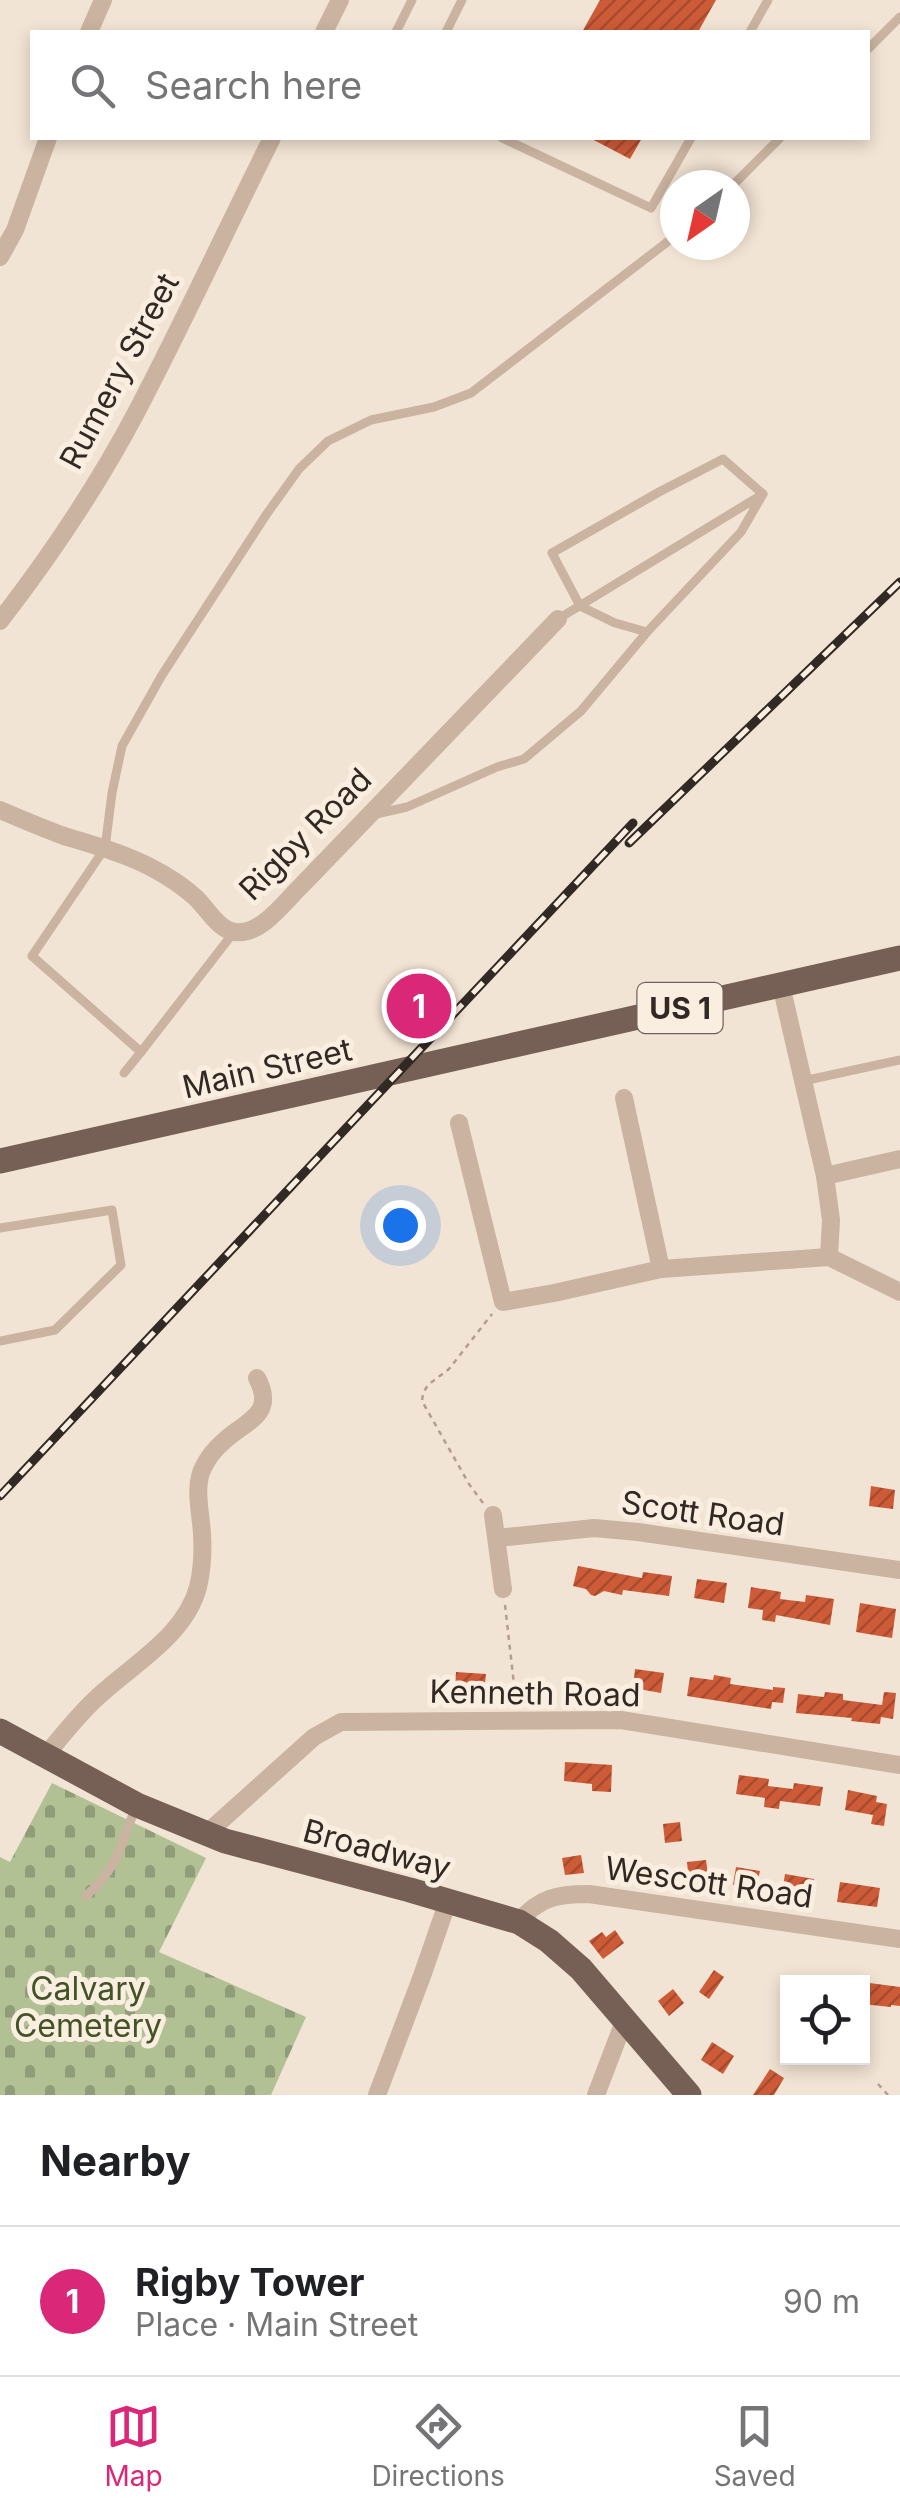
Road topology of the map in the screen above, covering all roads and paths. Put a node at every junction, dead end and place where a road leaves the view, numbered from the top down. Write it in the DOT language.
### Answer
graph roads {
  1 [pos="103,0"];
  2 [pos="340,0"];
  3 [pos="412,0"];
  4 [pos="462,0"];
  5 [pos="768,0"];
  6 [pos="900,17"];
  7 [pos="90,30"];
  8 [pos="325,30"];
  9 [pos="397,30"];
  10 [pos="447,30"];
  11 [pos="751,30"];
  12 [pos="870,48"];
  13 [pos="47,140"];
  14 [pos="271,140"];
  15 [pos="506,140"];
  16 [pos="689,140"];
  17 [pos="778,140"];
  18 [pos="748,170"];
  19 [pos="660,248"];
  20 [pos="0,256"];
  21 [pos="764,494"];
  22 [pos="580,606"];
  23 [pos="558,619"];
  24 [pos="0,621"];
  25 [pos="648,632"];
  26 [pos="0,810"];
  27 [pos="365,816"];
  28 [pos="105,848"];
  29 [pos="234,932"];
  30 [pos="900,958"];
  31 [pos="781,985"];
  32 [pos="142,1052"];
  33 [pos="900,1060"];
  34 [pos="124,1074"];
  35 [pos="803,1081"];
  36 [pos="624,1098"];
  37 [pos="459,1123"];
  38 [pos="900,1159"];
  39 [pos="0,1161"];
  40 [pos="824,1176"];
  41 [pos="0,1228"];
  42 [pos="830,1257"];
  43 [pos="660,1269"];
  44 [pos="900,1292"];
  45 [pos="503,1302"];
  46 [pos="0,1341"];
  47 [pos="257,1378"];
  48 [pos="493,1515"];
  49 [pos="497,1538"];
  50 [pos="900,1570"];
  51 [pos="504,1589"];
  52 [pos="518,1720"];
  53 [pos="0,1731"];
  54 [pos="45,1756"];
  55 [pos="900,1765"];
  56 [pos="137,1805"];
  57 [pos="206,1834"];
  58 [pos="86,1896"];
  59 [pos="448,1901"];
  60 [pos="519,1922"];
  61 [pos="900,1939"];
  62 [pos="625,2020"];
  63 [pos="878,2084"];
  64 [pos="377,2095"];
  65 [pos="596,2095"];
  66 [pos="689,2095"];
  67 [pos="888,2095"];
  1 -- 7 [label="street"];
  2 -- 8 [label="street"];
  3 -- 9 [label="lane"];
  4 -- 10 [label="lane"];
  5 -- 11 [label="lane"];
  6 -- 12 [label="lane"];
  13 -- 20 [label="street"];
  14 -- 24 [label="street, Rumery Street"];
  15 -- 16 [label="lane"];
  17 -- 18 [label="lane"];
  19 -- 28 [label="lane"];
  21 -- 22 [label="lane"];
  21 -- 22 [label="lane"];
  21 -- 25 [label="lane"];
  22 -- 23 [label="lane"];
  22 -- 25 [label="lane"];
  23 -- 27 [label="street, Rigby Road"];
  25 -- 27 [label="lane"];
  26 -- 28 [label="street, Rigby Road"];
  27 -- 29 [label="street, Rigby Road"];
  28 -- 29 [label="street, Rigby Road"];
  28 -- 32 [label="lane"];
  29 -- 32 [label="lane"];
  30 -- 31 [label="main road, Main Street / US 1"];
  31 -- 35 [label="street"];
  31 -- 39 [label="main road, Main Street / US 1"];
  32 -- 34 [label="lane"];
  33 -- 35 [label="lane"];
  35 -- 40 [label="street"];
  36 -- 43 [label="street"];
  37 -- 45 [label="street"];
  38 -- 40 [label="street"];
  40 -- 42 [label="street"];
  41 -- 46 [label="lane"];
  42 -- 43 [label="street"];
  42 -- 44 [label="street"];
  43 -- 45 [label="street"];
  45 -- 48 [label="path"];
  47 -- 54 [label="street"];
  48 -- 49 [label="street"];
  49 -- 50 [label="street, Scott Road"];
  49 -- 51 [label="street"];
  51 -- 52 [label="path"];
  52 -- 55 [label="street, Kenneth Road"];
  52 -- 57 [label="street, Kenneth Road"];
  53 -- 54 [label="main road, Broadway"];
  54 -- 56 [label="main road, Broadway"];
  56 -- 57 [label="main road, Broadway"];
  56 -- 58 [label="lane"];
  57 -- 59 [label="main road, Broadway"];
  59 -- 60 [label="main road, Broadway"];
  59 -- 64 [label="street"];
  60 -- 61 [label="street, Wescott Road"];
  60 -- 62 [label="main road, Broadway"];
  62 -- 65 [label="street"];
  62 -- 66 [label="main road, Broadway"];
  63 -- 67 [label="path"];
}
